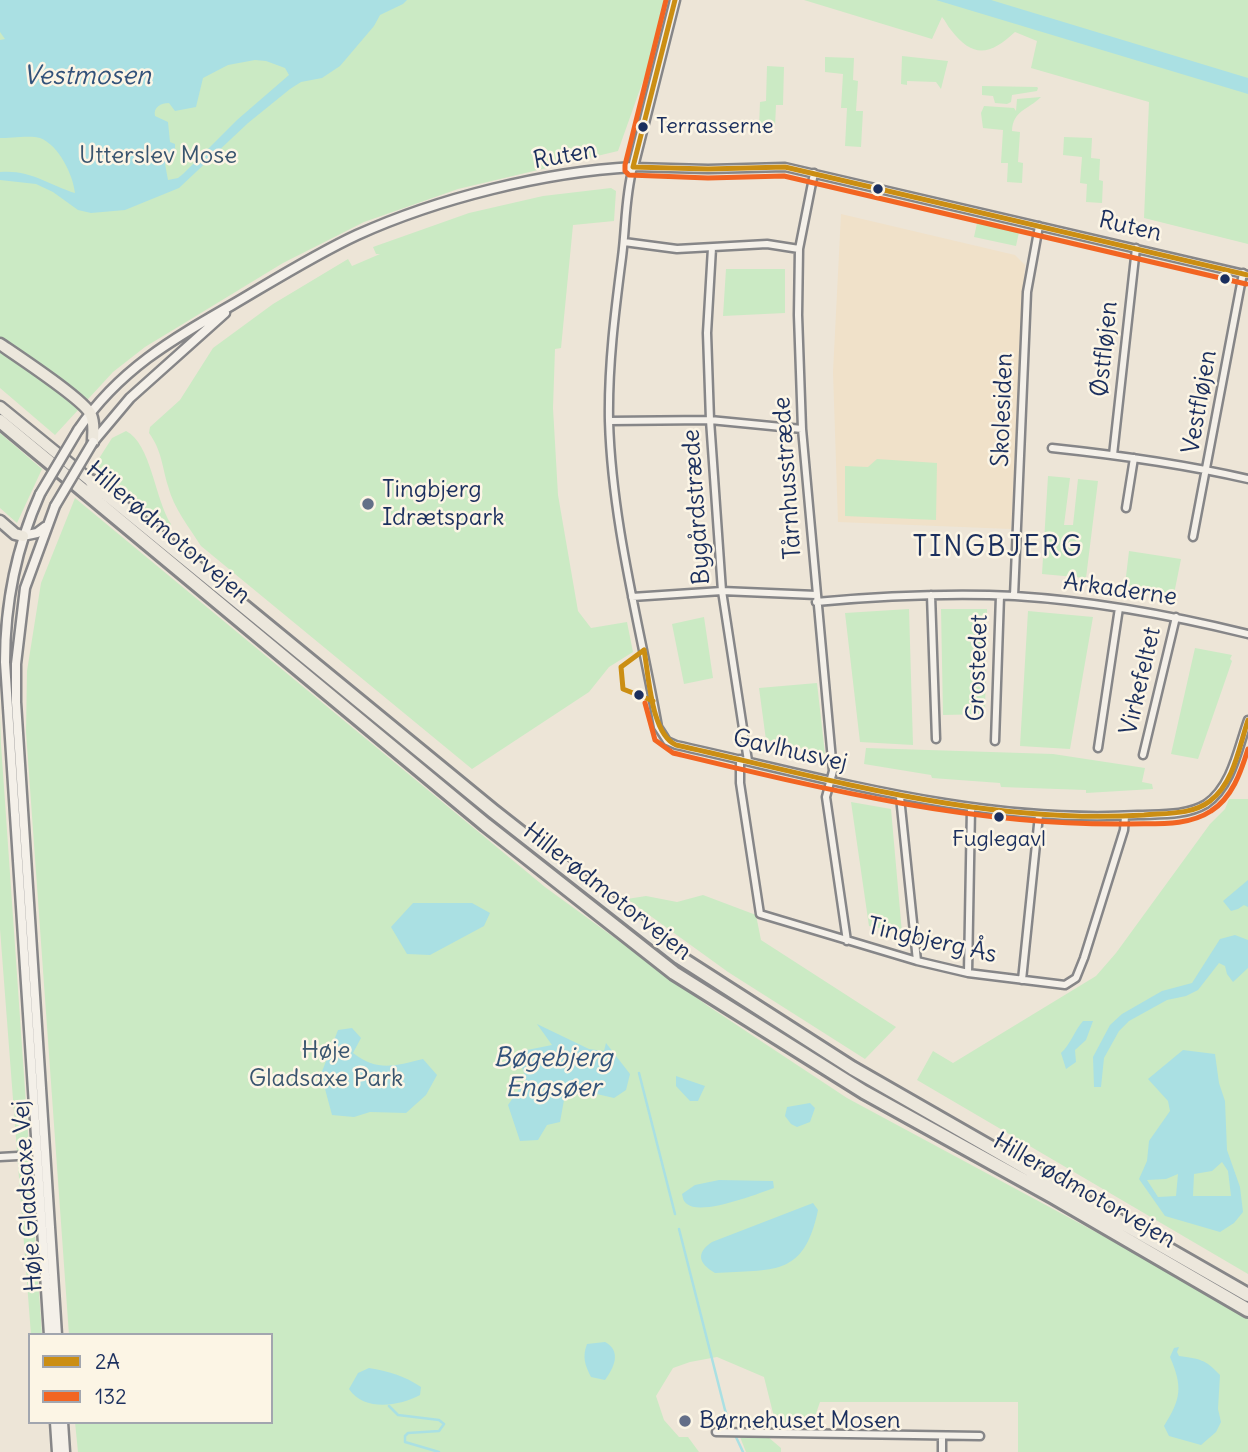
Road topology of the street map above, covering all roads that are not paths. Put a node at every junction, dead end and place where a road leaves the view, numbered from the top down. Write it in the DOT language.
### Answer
graph roads {
  1 [pos="675,0"];
  2 [pos="633,167"];
  3 [pos="814,173"];
  4 [pos="1039,226"];
  5 [pos="624,242"];
  6 [pos="712,248"];
  7 [pos="1136,248"];
  8 [pos="799,249"];
  9 [pos="1246,274"];
  10 [pos="238,301"];
  11 [pos="0,344"];
  12 [pos="0,407"];
  13 [pos="90,412"];
  14 [pos="710,419"];
  15 [pos="0,421"];
  16 [pos="609,421"];
  17 [pos="802,429"];
  18 [pos="93,442"];
  19 [pos="1052,448"];
  20 [pos="1113,455"];
  21 [pos="1134,458"];
  22 [pos="1207,470"];
  23 [pos="1248,480"];
  24 [pos="92,482"];
  25 [pos="1126,508"];
  26 [pos="0,520"];
  27 [pos="46,527"];
  28 [pos="23,536"];
  29 [pos="1193,537"];
  30 [pos="722,591"];
  31 [pos="931,595"];
  32 [pos="1000,596"];
  33 [pos="1014,596"];
  34 [pos="632,597"];
  35 [pos="816,599"];
  36 [pos="1119,608"];
  37 [pos="1176,617"];
  38 [pos="1248,634"];
  39 [pos="1248,720"];
  40 [pos="936,739"];
  41 [pos="995,741"];
  42 [pos="1098,748"];
  43 [pos="1143,755"];
  44 [pos="744,760"];
  45 [pos="830,780"];
  46 [pos="900,797"];
  47 [pos="971,808"];
  48 [pos="1039,815"];
  49 [pos="1125,816"];
  50 [pos="760,914"];
  51 [pos="847,941"];
  52 [pos="917,961"];
  53 [pos="968,973"];
  54 [pos="1022,980"];
  55 [pos="18,1156"];
  56 [pos="0,1157"];
  57 [pos="1248,1295"];
  58 [pos="1248,1310"];
  59 [pos="49,1333"];
  60 [pos="57,1333"];
  61 [pos="55,1424"];
  62 [pos="63,1424"];
  63 [pos="716,1432"];
  64 [pos="942,1436"];
  65 [pos="981,1436"];
  66 [pos="57,1452"];
  67 [pos="65,1452"];
  68 [pos="942,1452"];
  1 -- 2 [label="street"];
  2 -- 3 [label="street, Ruten"];
  2 -- 5 [label="street"];
  2 -- 10 [label="street, Ruten"];
  3 -- 4 [label="street, Ruten"];
  3 -- 8 [label="street, Tårnhusstræde"];
  4 -- 7 [label="street, Ruten"];
  4 -- 33 [label="street, Skolesiden"];
  5 -- 6 [label="street"];
  5 -- 16 [label="street"];
  6 -- 8 [label="street"];
  6 -- 14 [label="street, Bygårdstræde"];
  7 -- 9 [label="street, Ruten"];
  7 -- 20 [label="street, Østfløjen"];
  8 -- 17 [label="street, Tårnhusstræde"];
  9 -- 22 [label="street, Vestfløjen"];
  10 -- 13 [label="street, Ruten"];
  10 -- 18 [label="street, Ruten"];
  11 -- 13 [label="main road"];
  12 -- 24 [label="main road, Hillerødmotorvejen"];
  13 -- 18 [label="main road"];
  13 -- 28 [label="street, Høje Gladsaxe Vej, bridge"];
  14 -- 16 [label="street"];
  14 -- 17 [label="street"];
  14 -- 30 [label="street, Bygårdstræde"];
  15 -- 58 [label="highway, Hillerødmotorvejen"];
  16 -- 34 [label="street"];
  17 -- 35 [label="street, Tårnhusstræde"];
  18 -- 27 [label="street, Høje Gladsaxe Vej, bridge"];
  19 -- 20 [label="street"];
  20 -- 21 [label="street"];
  21 -- 22 [label="street"];
  21 -- 25 [label="street"];
  22 -- 23 [label="street"];
  22 -- 29 [label="street, Vestfløjen"];
  24 -- 57 [label="highway, Hillerødmotorvejen"];
  26 -- 28 [label="main road"];
  27 -- 28 [label="street"];
  27 -- 60 [label="street, Høje Gladsaxe Vej"];
  28 -- 59 [label="street, Høje Gladsaxe Vej"];
  30 -- 34 [label="street, Arkaderne"];
  30 -- 35 [label="street, Arkaderne"];
  30 -- 44 [label="street, Bygårdstræde"];
  31 -- 32 [label="street, Arkaderne"];
  31 -- 35 [label="street, Arkaderne"];
  31 -- 40 [label="street, Grostedet"];
  32 -- 33 [label="street, Arkaderne"];
  32 -- 41 [label="street, Grostedet"];
  33 -- 36 [label="street, Arkaderne"];
  34 -- 44 [label="street, Gavlhusvej"];
  35 -- 45 [label="street, Tårnhusstræde"];
  36 -- 37 [label="street, Arkaderne"];
  36 -- 42 [label="street, Virkefeltet"];
  37 -- 38 [label="street, Arkaderne"];
  37 -- 43 [label="street, Virkefeltet"];
  39 -- 49 [label="street, Gavlhusvej"];
  44 -- 45 [label="street, Gavlhusvej"];
  44 -- 50 [label="street, Bygårdstræde"];
  45 -- 46 [label="street, Gavlhusvej"];
  45 -- 51 [label="street, Tårnhusstræde"];
  46 -- 47 [label="street, Gavlhusvej"];
  46 -- 52 [label="street"];
  47 -- 48 [label="street, Gavlhusvej"];
  47 -- 53 [label="street"];
  48 -- 49 [label="street, Gavlhusvej"];
  48 -- 54 [label="street"];
  49 -- 54 [label="street, Tingbjerg Ås"];
  50 -- 51 [label="street, Tingbjerg Ås"];
  51 -- 52 [label="street, Tingbjerg Ås"];
  52 -- 53 [label="street, Tingbjerg Ås"];
  53 -- 54 [label="street, Tingbjerg Ås"];
  55 -- 56 [label="street"];
  61 -- 66 [label="street"];
  62 -- 67 [label="street"];
  63 -- 64 [label="street"];
  64 -- 65 [label="street"];
  64 -- 68 [label="street"];
}
